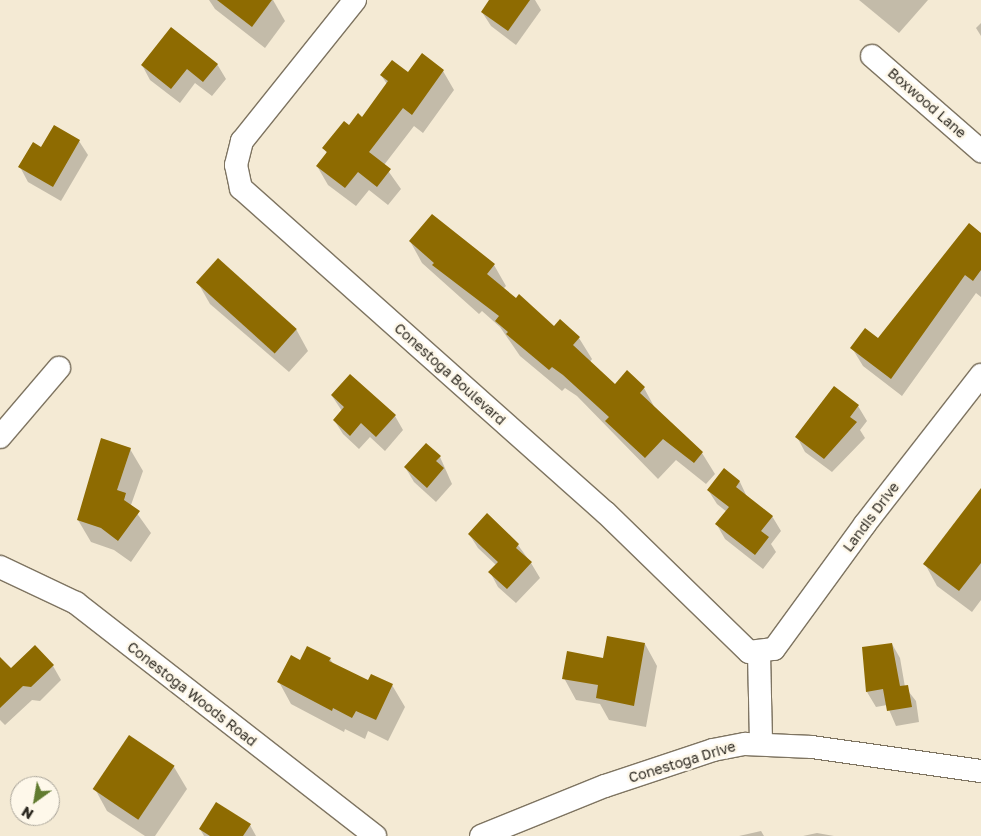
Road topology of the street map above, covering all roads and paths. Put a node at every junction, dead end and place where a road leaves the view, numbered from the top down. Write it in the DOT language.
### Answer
graph roads {
  1 [pos="355,0"];
  2 [pos="872,56"];
  3 [pos="981,151"];
  4 [pos="59,368"];
  5 [pos="981,374"];
  6 [pos="0,437"];
  7 [pos="0,567"];
  8 [pos="759,653"];
  9 [pos="761,743"];
  10 [pos="981,771"];
  11 [pos="375,836"];
  12 [pos="481,836"];
  1 -- 8 [label="street, Conestoga Boulevard"];
  2 -- 3 [label="street, Boxwood Lane"];
  4 -- 6 [label="street"];
  5 -- 8 [label="street, Landis Drive"];
  7 -- 11 [label="street, Conestoga Woods Road"];
  8 -- 9 [label="street"];
  9 -- 10 [label="street, Conestoga Drive"];
  9 -- 12 [label="street, Conestoga Drive"];
}
